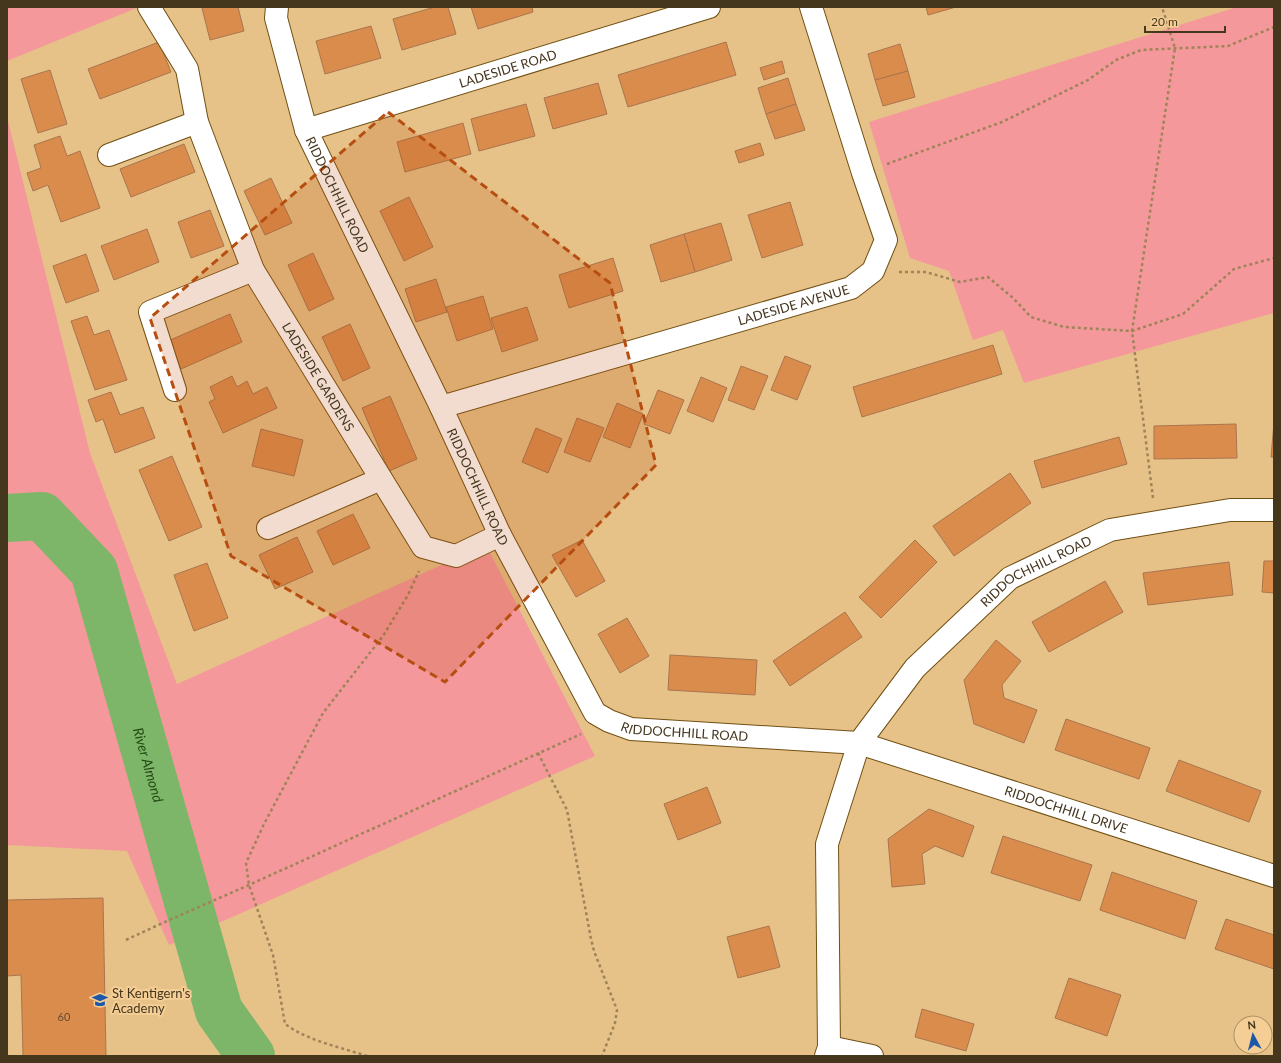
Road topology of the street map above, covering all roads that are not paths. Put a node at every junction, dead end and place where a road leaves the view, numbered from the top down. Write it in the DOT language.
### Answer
graph roads {
  1 [pos="149,7"];
  2 [pos="277,7"];
  3 [pos="709,7"];
  4 [pos="811,7"];
  5 [pos="197,122"];
  6 [pos="306,130"];
  7 [pos="109,155"];
  8 [pos="253,270"];
  9 [pos="175,390"];
  10 [pos="441,407"];
  11 [pos="382,479"];
  12 [pos="1274,510"];
  13 [pos="268,528"];
  14 [pos="500,535"];
  15 [pos="859,743"];
  16 [pos="1274,876"];
  17 [pos="827,1052"];
  18 [pos="872,1056"];
  1 -- 5 [label="street, LADESIDE GARDENS"];
  2 -- 6 [label="street, RIDDOCHHILL ROAD"];
  3 -- 6 [label="street, LADESIDE ROAD"];
  4 -- 10 [label="street, LADESIDE AVENUE"];
  5 -- 7 [label="street"];
  5 -- 8 [label="street, LADESIDE GARDENS"];
  6 -- 10 [label="street, RIDDOCHHILL ROAD"];
  8 -- 9 [label="street"];
  8 -- 11 [label="street, LADESIDE GARDENS"];
  10 -- 14 [label="street, RIDDOCHHILL ROAD"];
  11 -- 13 [label="street"];
  11 -- 14 [label="street, LADESIDE GARDENS"];
  12 -- 15 [label="street, RIDDOCHHILL ROAD"];
  14 -- 15 [label="street, RIDDOCHHILL ROAD"];
  15 -- 16 [label="street, RIDDOCHHILL DRIVE"];
  15 -- 17 [label="street, RIDDOCHHILL ROAD"];
  17 -- 18 [label="street"];
}
